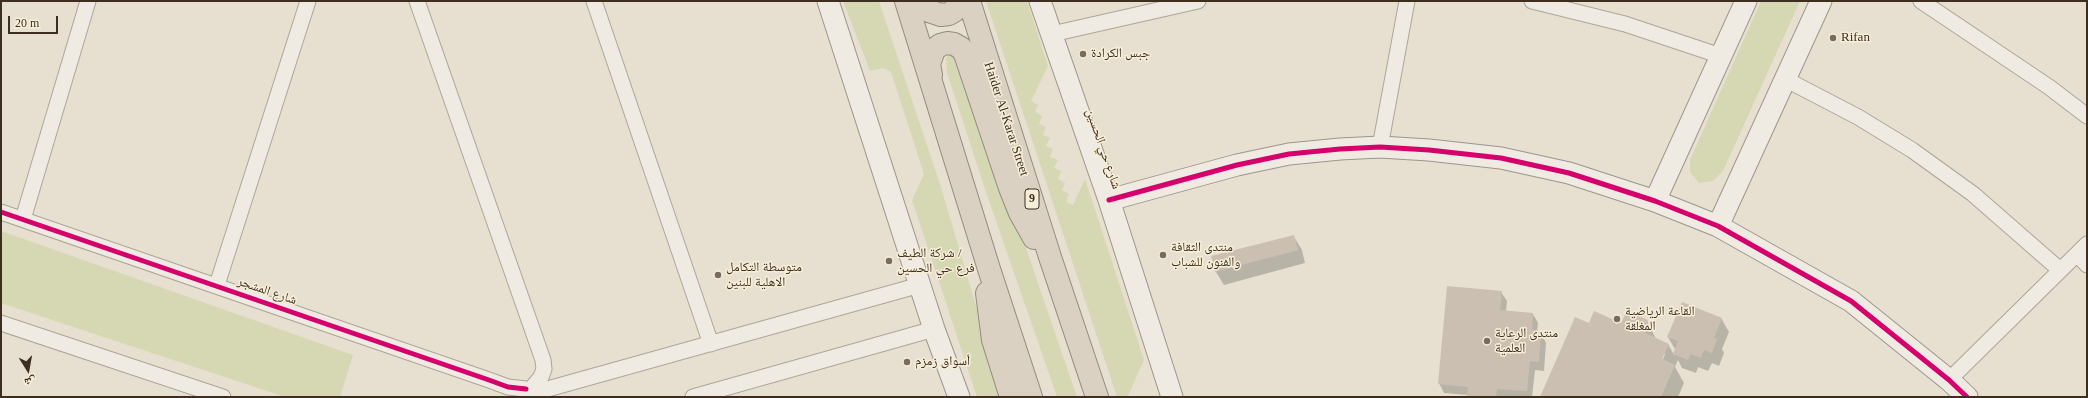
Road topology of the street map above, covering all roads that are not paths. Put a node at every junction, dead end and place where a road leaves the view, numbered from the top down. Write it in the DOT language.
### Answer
graph roads {
  1 [pos="88,1"];
  2 [pos="308,1"];
  3 [pos="416,1"];
  4 [pos="594,1"];
  5 [pos="828,1"];
  6 [pos="906,1"];
  7 [pos="922,1"];
  8 [pos="960,1"];
  9 [pos="969,1"];
  10 [pos="1040,1"];
  11 [pos="1198,1"];
  12 [pos="1407,1"];
  13 [pos="1532,1"];
  14 [pos="1746,1"];
  15 [pos="1821,1"];
  16 [pos="1921,1"];
  17 [pos="1052,34"];
  18 [pos="1721,56"];
  19 [pos="931,77"];
  20 [pos="1785,78"];
  21 [pos="2087,116"];
  22 [pos="1380,147"];
  23 [pos="1109,200"];
  24 [pos="1654,201"];
  25 [pos="1,212"];
  26 [pos="23,219"];
  27 [pos="1718,226"];
  28 [pos="2082,249"];
  29 [pos="1050,257"];
  30 [pos="2087,265"];
  31 [pos="989,270"];
  32 [pos="2060,270"];
  33 [pos="217,285"];
  34 [pos="920,285"];
  35 [pos="1,323"];
  36 [pos="934,329"];
  37 [pos="712,344"];
  38 [pos="1950,380"];
  39 [pos="185,391"];
  40 [pos="534,392"];
  41 [pos="726,393"];
  42 [pos="224,397"];
  43 [pos="498,397"];
  44 [pos="693,397"];
  45 [pos="958,397"];
  46 [pos="1010,397"];
  47 [pos="1031,397"];
  48 [pos="1097,397"];
  49 [pos="1172,397"];
  50 [pos="1966,397"];
  1 -- 26 [label="street"];
  2 -- 33 [label="street"];
  3 -- 40 [label="street"];
  4 -- 37 [label="street"];
  5 -- 34 [label="street"];
  6 -- 19 [label="highway"];
  7 -- 8 [label="highway"];
  9 -- 29 [label="highway, Haider Al-Karar Street / 9"];
  10 -- 17 [label="street, شارع حي الحسين"];
  11 -- 17 [label="street"];
  12 -- 22 [label="street"];
  13 -- 18 [label="street"];
  14 -- 18 [label="street"];
  15 -- 20 [label="street"];
  16 -- 21 [label="street"];
  17 -- 23 [label="street, شارع حي الحسين"];
  18 -- 24 [label="street"];
  19 -- 29 [label="highway"];
  19 -- 31 [label="highway"];
  20 -- 27 [label="street"];
  20 -- 32 [label="street"];
  22 -- 23 [label="street"];
  22 -- 24 [label="street"];
  23 -- 49 [label="street, شارع حي الحسين"];
  24 -- 27 [label="street"];
  25 -- 26 [label="street, شارع المشجر"];
  26 -- 33 [label="street, شارع المشجر"];
  27 -- 38 [label="street"];
  28 -- 30 [label="street"];
  28 -- 32 [label="street"];
  29 -- 48 [label="highway, Haider Al-Karar Street / 9"];
  31 -- 46 [label="highway"];
  31 -- 47 [label="highway"];
  32 -- 38 [label="street"];
  33 -- 40 [label="street, شارع المشجر"];
  34 -- 36 [label="street"];
  34 -- 37 [label="street"];
  35 -- 39 [label="street"];
  36 -- 41 [label="street"];
  36 -- 45 [label="street"];
  37 -- 40 [label="street"];
  38 -- 50 [label="street"];
  39 -- 42 [label="street"];
  40 -- 43 [label="street"];
  41 -- 44 [label="street"];
}
